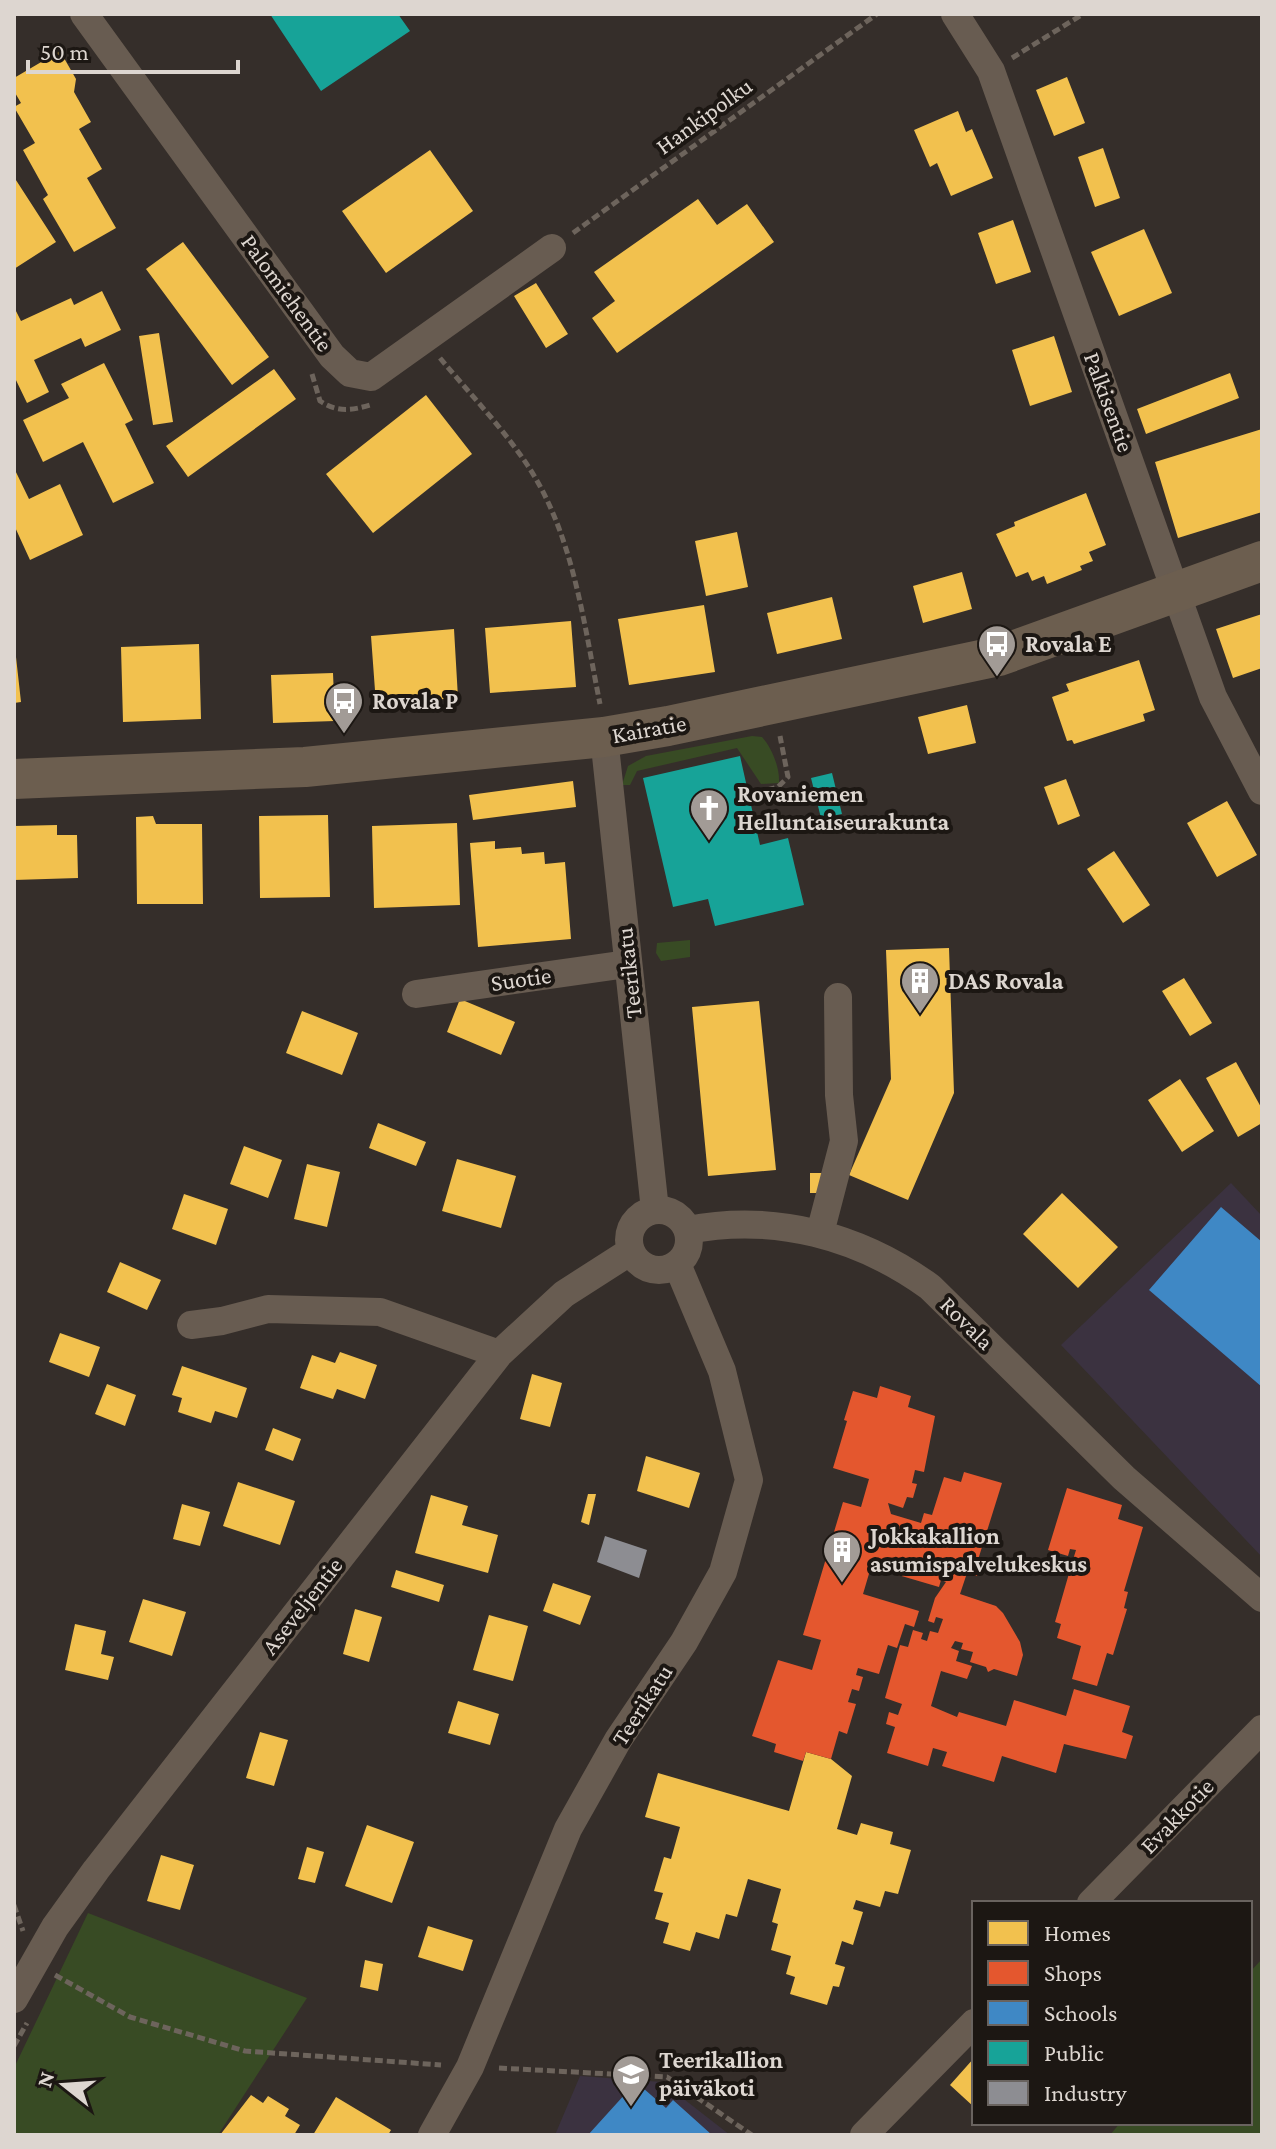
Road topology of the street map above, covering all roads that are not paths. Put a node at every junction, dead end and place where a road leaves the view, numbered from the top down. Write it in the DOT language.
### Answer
graph roads {
  1 [pos="84,14"];
  2 [pos="955,14"];
  3 [pos="552,248"];
  4 [pos="1262,561"];
  5 [pos="1174,591"];
  6 [pos="604,737"];
  7 [pos="14,779"];
  8 [pos="1262,791"];
  9 [pos="627,964"];
  10 [pos="416,994"];
  11 [pos="838,997"];
  12 [pos="655,1210"];
  13 [pos="688,1230"];
  14 [pos="820,1233"];
  15 [pos="631,1251"];
  16 [pos="677,1264"];
  17 [pos="191,1325"];
  18 [pos="499,1354"];
  19 [pos="1262,1598"];
  20 [pos="1262,1729"];
  21 [pos="1093,1901"];
  22 [pos="14,1999"];
  23 [pos="972,2025"];
  24 [pos="432,2135"];
  25 [pos="864,2135"];
  1 -- 3 [label="street, Palomiehentie"];
  2 -- 5 [label="street, Palkisentie"];
  4 -- 5 [label="main road, Kairatie"];
  5 -- 6 [label="main road, Kairatie"];
  5 -- 8 [label="street, Palkisentie"];
  6 -- 7 [label="main road, Kairatie"];
  6 -- 9 [label="street, Teerikatu"];
  9 -- 10 [label="street, Suotie"];
  9 -- 12 [label="street, Teerikatu"];
  11 -- 14 [label="street"];
  12 -- 13 [label="street"];
  12 -- 15 [label="street"];
  13 -- 14 [label="street, Rovala"];
  13 -- 16 [label="street"];
  14 -- 19 [label="street, Rovala"];
  15 -- 16 [label="street"];
  15 -- 18 [label="street, Aseveljentie"];
  16 -- 24 [label="street, Teerikatu"];
  17 -- 18 [label="street"];
  18 -- 22 [label="street, Aseveljentie"];
  20 -- 21 [label="street, Evakkotie"];
  23 -- 25 [label="street"];
}
